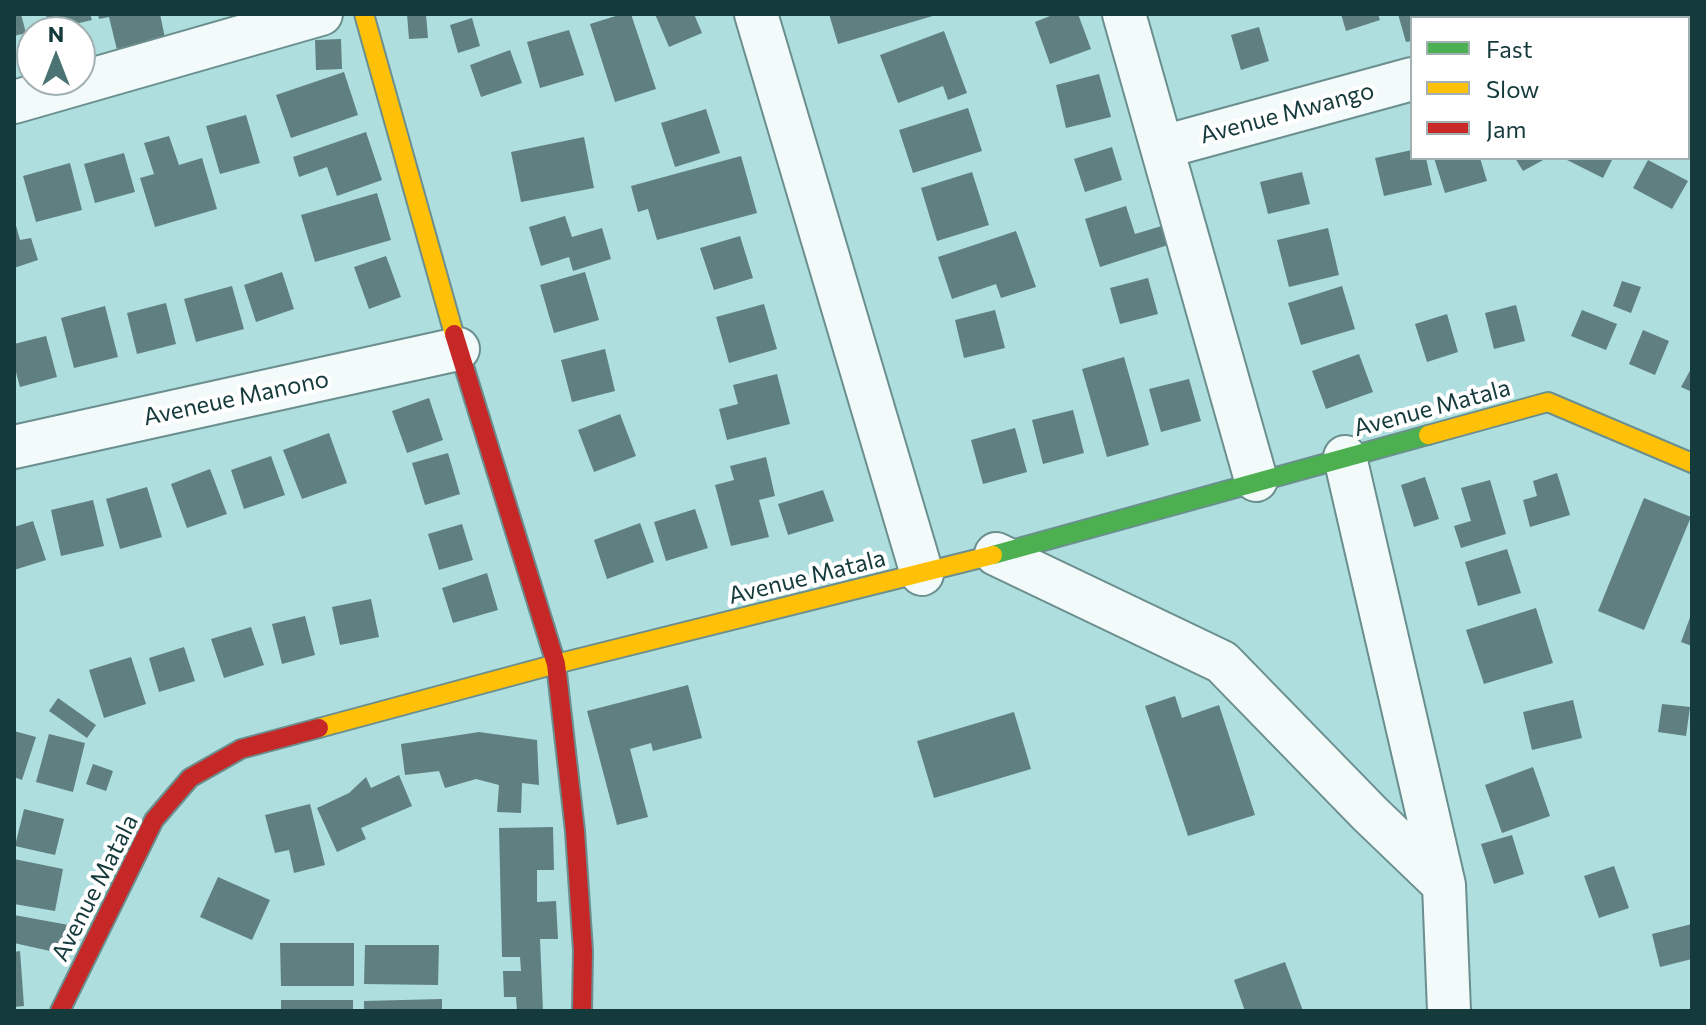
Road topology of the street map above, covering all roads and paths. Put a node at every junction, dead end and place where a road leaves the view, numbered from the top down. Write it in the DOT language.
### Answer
graph roads {
  1 [pos="321,14"];
  2 [pos="364,14"];
  3 [pos="756,14"];
  4 [pos="1124,14"];
  5 [pos="1410,80"];
  6 [pos="14,102"];
  7 [pos="1163,147"];
  8 [pos="458,349"];
  9 [pos="14,447"];
  10 [pos="1345,457"];
  11 [pos="1692,463"];
  12 [pos="1256,480"];
  13 [pos="996,554"];
  14 [pos="922,574"];
  15 [pos="556,664"];
  16 [pos="1444,885"];
  17 [pos="60,1011"];
  18 [pos="582,1011"];
  19 [pos="1449,1011"];
  1 -- 6 [label="street"];
  2 -- 8 [label="street"];
  3 -- 14 [label="street"];
  4 -- 7 [label="street"];
  5 -- 7 [label="street, Avenue Mwango"];
  7 -- 12 [label="street"];
  8 -- 9 [label="street, Aveneue Manono"];
  8 -- 15 [label="street"];
  10 -- 11 [label="street, Avenue Matala"];
  10 -- 12 [label="street, Avenue Matala"];
  10 -- 16 [label="street"];
  12 -- 13 [label="street, Avenue Matala"];
  13 -- 14 [label="street, Avenue Matala"];
  13 -- 16 [label="street"];
  14 -- 15 [label="street, Avenue Matala"];
  15 -- 17 [label="street, Avenue Matala"];
  15 -- 18 [label="street"];
  16 -- 19 [label="street"];
}
